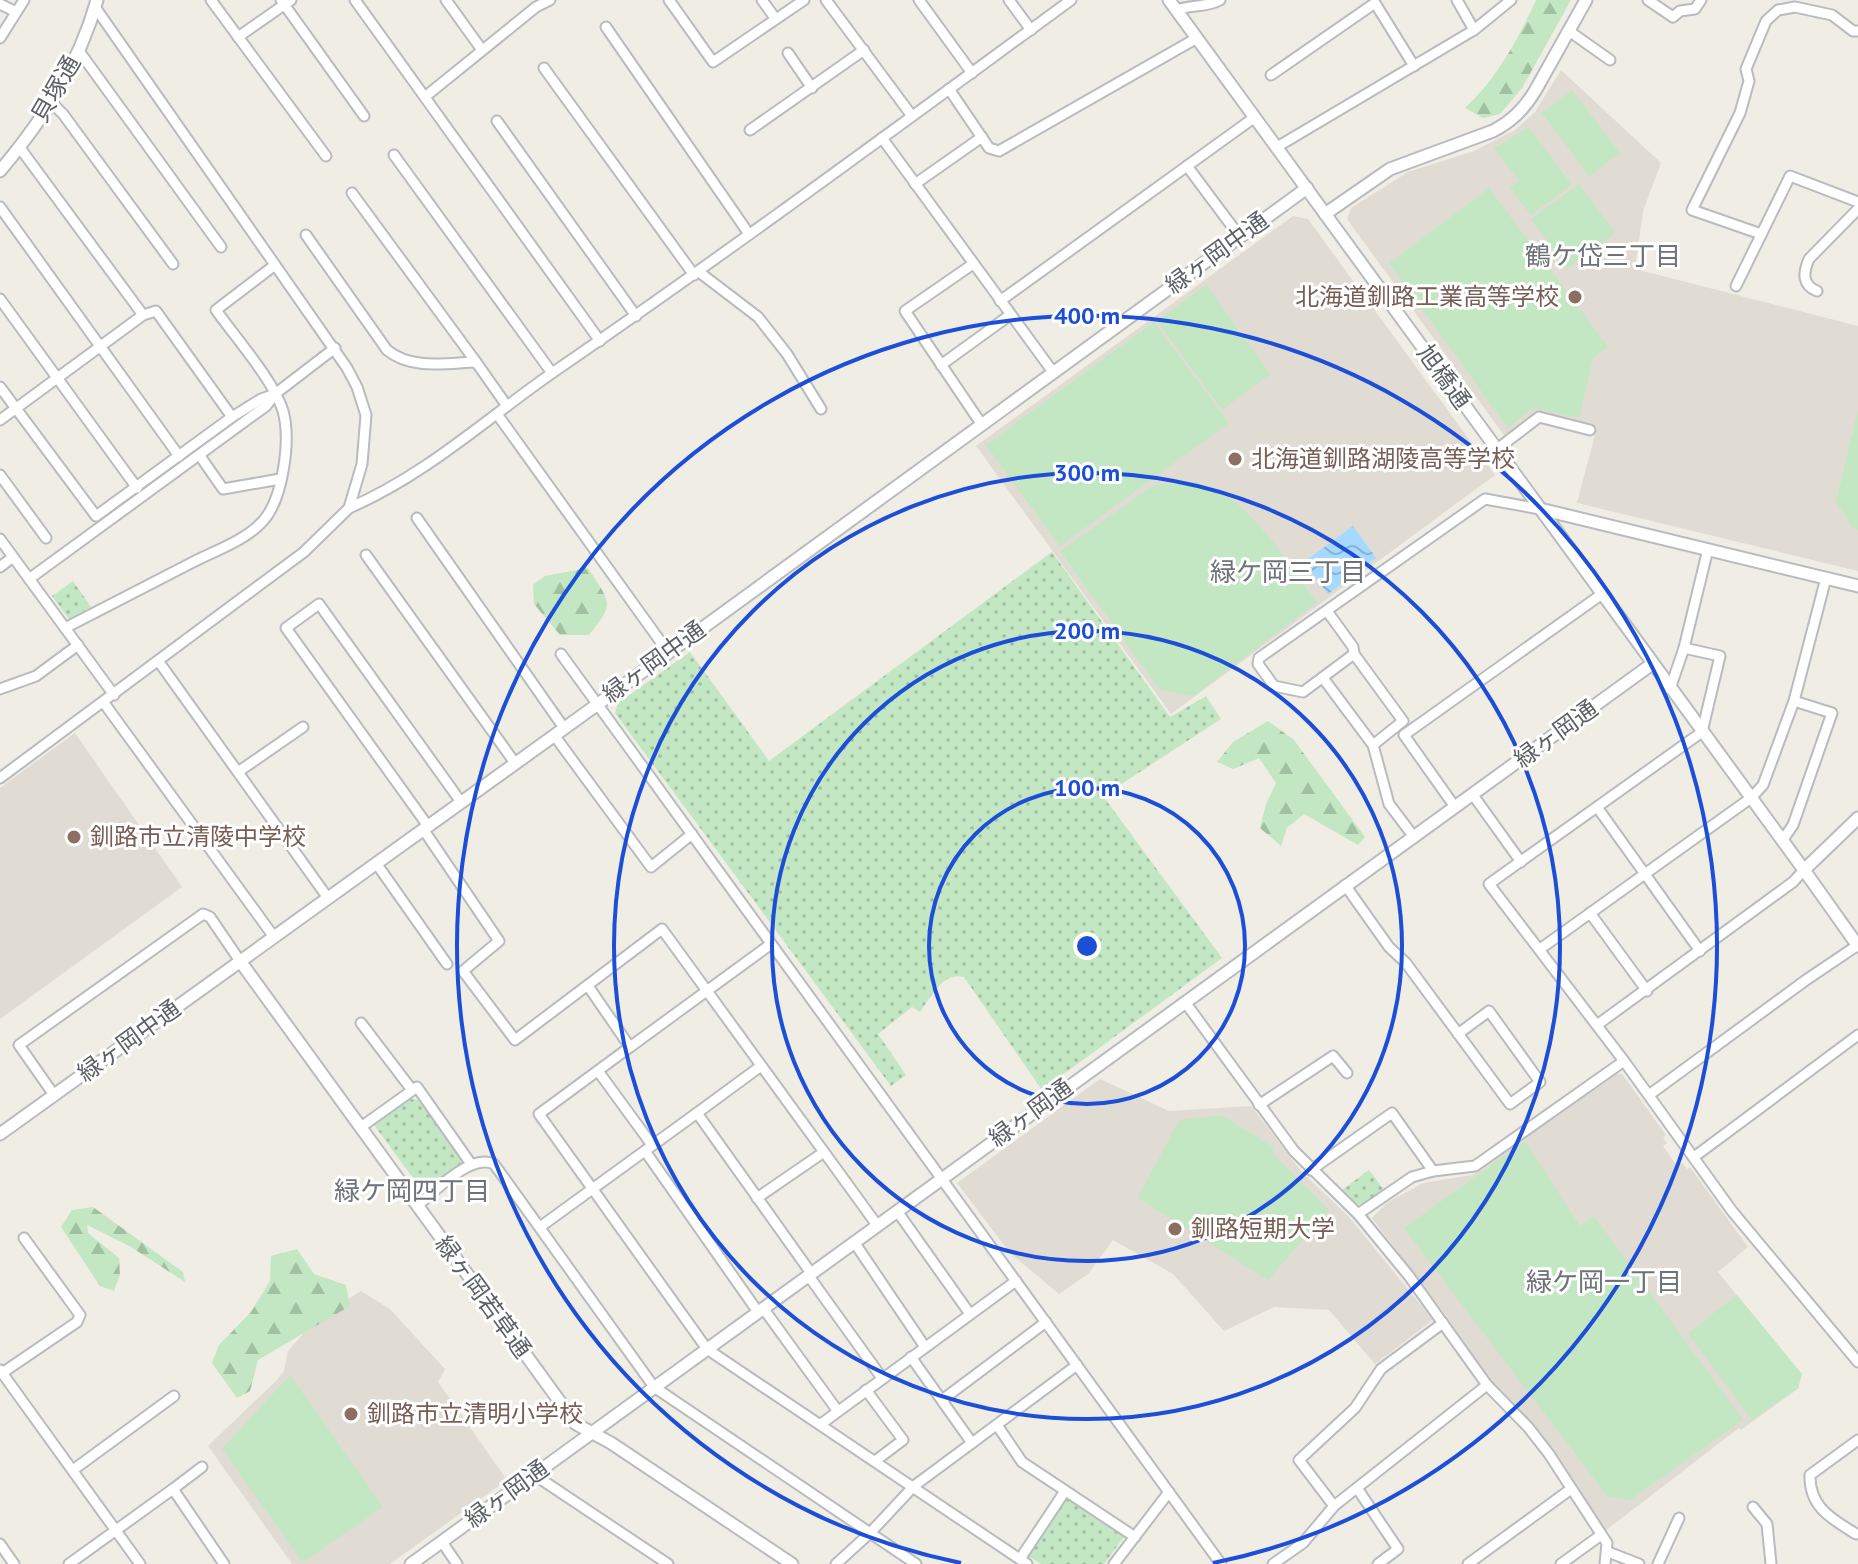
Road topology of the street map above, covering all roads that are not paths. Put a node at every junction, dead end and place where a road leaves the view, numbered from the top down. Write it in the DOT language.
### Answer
graph roads {
  1 [pos="24,0"];
  2 [pos="211,0"];
  3 [pos="355,0"];
  4 [pos="446,0"];
  5 [pos="550,0"];
  6 [pos="669,0"];
  7 [pos="762,0"];
  8 [pos="804,0"];
  9 [pos="826,0"];
  10 [pos="919,0"];
  11 [pos="1009,0"];
  12 [pos="1071,0"];
  13 [pos="1220,0"];
  14 [pos="1457,0"];
  15 [pos="1511,0"];
  16 [pos="1586,0"];
  17 [pos="1648,0"];
  18 [pos="1701,0"];
  19 [pos="285,2"];
  20 [pos="0,4"];
  21 [pos="96,4"];
  22 [pos="534,4"];
  23 [pos="1173,5"];
  24 [pos="16,12"];
  25 [pos="775,18"];
  26 [pos="606,27"];
  27 [pos="1031,30"];
  28 [pos="1474,30"];
  29 [pos="1569,31"];
  30 [pos="1858,31"];
  31 [pos="238,37"];
  32 [pos="0,38"];
  33 [pos="1197,38"];
  34 [pos="482,50"];
  35 [pos="864,50"];
  36 [pos="79,51"];
  37 [pos="788,53"];
  38 [pos="1610,60"];
  39 [pos="1414,66"];
  40 [pos="544,68"];
  41 [pos="972,73"];
  42 [pos="1271,75"];
  43 [pos="812,88"];
  44 [pos="949,89"];
  45 [pos="426,96"];
  46 [pos="52,103"];
  47 [pos="364,116"];
  48 [pos="912,116"];
  49 [pos="1255,117"];
  50 [pos="497,121"];
  51 [pos="750,130"];
  52 [pos="982,137"];
  53 [pos="882,138"];
  54 [pos="1277,147"];
  55 [pos="20,148"];
  56 [pos="394,155"];
  57 [pos="326,156"];
  58 [pos="1187,166"];
  59 [pos="0,171"];
  60 [pos="915,184"];
  61 [pos="1307,188"];
  62 [pos="352,193"];
  63 [pos="1858,202"];
  64 [pos="0,207"];
  65 [pos="1858,209"];
  66 [pos="1325,214"];
  67 [pos="749,234"];
  68 [pos="1761,234"];
  69 [pos="306,235"];
  70 [pos="1240,237"];
  71 [pos="221,247"];
  72 [pos="173,264"];
  73 [pos="973,264"];
  74 [pos="275,265"];
  75 [pos="696,274"];
  76 [pos="1736,286"];
  77 [pos="1817,291"];
  78 [pos="0,299"];
  79 [pos="1000,301"];
  80 [pos="143,315"];
  81 [pos="1010,315"];
  82 [pos="636,316"];
  83 [pos="600,341"];
  84 [pos="101,346"];
  85 [pos="335,348"];
  86 [pos="476,362"];
  87 [pos="941,365"];
  88 [pos="1053,372"];
  89 [pos="552,373"];
  90 [pos="57,378"];
  91 [pos="0,387"];
  92 [pos="275,394"];
  93 [pos="507,406"];
  94 [pos="16,409"];
  95 [pos="821,409"];
  96 [pos="497,414"];
  97 [pos="232,417"];
  98 [pos="0,420"];
  99 [pos="982,425"];
  100 [pos="1590,430"];
  101 [pos="1496,450"];
  102 [pos="179,456"];
  103 [pos="200,456"];
  104 [pos="0,475"];
  105 [pos="280,479"];
  106 [pos="137,488"];
  107 [pos="349,508"];
  108 [pos="1540,509"];
  109 [pos="417,518"];
  110 [pos="46,538"];
  111 [pos="0,539"];
  112 [pos="1708,549"];
  113 [pos="366,555"];
  114 [pos="13,557"];
  115 [pos="0,567"];
  116 [pos="1826,578"];
  117 [pos="29,579"];
  118 [pos="1858,586"];
  119 [pos="1602,594"];
  120 [pos="1327,611"];
  121 [pos="65,628"];
  122 [pos="78,645"];
  123 [pos="1684,648"];
  124 [pos="668,652"];
  125 [pos="561,654"];
  126 [pos="1354,654"];
  127 [pos="159,662"];
  128 [pos="1652,664"];
  129 [pos="1323,678"];
  130 [pos="0,689"];
  131 [pos="1670,689"];
  132 [pos="114,695"];
  133 [pos="1794,701"];
  134 [pos="104,703"];
  135 [pos="598,704"];
  136 [pos="303,727"];
  137 [pos="559,732"];
  138 [pos="1702,732"];
  139 [pos="1373,745"];
  140 [pos="515,763"];
  141 [pos="238,772"];
  142 [pos="0,778"];
  143 [pos="1473,795"];
  144 [pos="1751,798"];
  145 [pos="461,802"];
  146 [pos="1455,807"];
  147 [pos="1597,807"];
  148 [pos="1858,818"];
  149 [pos="426,827"];
  150 [pos="692,834"];
  151 [pos="1414,837"];
  152 [pos="1782,841"];
  153 [pos="1521,862"];
  154 [pos="376,863"];
  155 [pos="1804,870"];
  156 [pos="1644,874"];
  157 [pos="1345,885"];
  158 [pos="328,898"];
  159 [pos="1590,913"];
  160 [pos="274,937"];
  161 [pos="771,944"];
  162 [pos="1858,945"];
  163 [pos="1540,949"];
  164 [pos="1700,951"];
  165 [pos="240,961"];
  166 [pos="447,964"];
  167 [pos="588,986"];
  168 [pos="707,990"];
  169 [pos="1647,991"];
  170 [pos="1185,1002"];
  171 [pos="361,1023"];
  172 [pos="1597,1025"];
  173 [pos="1458,1034"];
  174 [pos="1858,1035"];
  175 [pos="630,1047"];
  176 [pos="1624,1061"];
  177 [pos="761,1066"];
  178 [pos="598,1071"];
  179 [pos="1347,1073"];
  180 [pos="412,1090"];
  181 [pos="54,1095"];
  182 [pos="1649,1095"];
  183 [pos="1259,1105"];
  184 [pos="697,1113"];
  185 [pos="361,1127"];
  186 [pos="0,1134"];
  187 [pos="648,1148"];
  188 [pos="824,1152"];
  189 [pos="1694,1157"];
  190 [pos="471,1164"];
  191 [pos="1311,1170"];
  192 [pos="1433,1171"];
  193 [pos="941,1178"];
  194 [pos="591,1188"];
  195 [pos="757,1198"];
  196 [pos="417,1206"];
  197 [pos="897,1211"];
  198 [pos="1358,1214"];
  199 [pos="877,1225"];
  200 [pos="540,1227"];
  201 [pos="24,1238"];
  202 [pos="854,1242"];
  203 [pos="809,1274"];
  204 [pos="1016,1281"];
  205 [pos="761,1310"];
  206 [pos="970,1314"];
  207 [pos="1046,1322"];
  208 [pos="1443,1323"];
  209 [pos="925,1347"];
  210 [pos="707,1349"];
  211 [pos="1856,1355"];
  212 [pos="911,1357"];
  213 [pos="1077,1365"];
  214 [pos="1,1372"];
  215 [pos="882,1378"];
  216 [pos="1487,1385"];
  217 [pos="654,1387"];
  218 [pos="866,1390"];
  219 [pos="174,1396"];
  220 [pos="942,1400"];
  221 [pos="837,1410"];
  222 [pos="821,1424"];
  223 [pos="997,1425"];
  224 [pos="591,1433"];
  225 [pos="1858,1440"];
  226 [pos="972,1443"];
  227 [pos="875,1461"];
  228 [pos="202,1467"];
  229 [pos="73,1470"];
  230 [pos="533,1474"];
  231 [pos="914,1486"];
  232 [pos="1357,1488"];
  233 [pos="173,1489"];
  234 [pos="1571,1489"];
  235 [pos="1065,1491"];
  236 [pos="1169,1492"];
  237 [pos="1334,1506"];
  238 [pos="1753,1507"];
  239 [pos="1679,1518"];
  240 [pos="116,1530"];
  241 [pos="870,1533"];
  242 [pos="1856,1534"];
  243 [pos="1601,1535"];
  244 [pos="1135,1537"];
  245 [pos="442,1542"];
  246 [pos="0,1544"];
  247 [pos="1608,1552"];
  248 [pos="1024,1562"];
  249 [pos="665,1563"];
  250 [pos="1767,1563"];
  251 [pos="14,1564"];
  252 [pos="69,1564"];
  253 [pos="140,1564"];
  254 [pos="224,1564"];
  255 [pos="411,1564"];
  256 [pos="457,1564"];
  257 [pos="792,1564"];
  258 [pos="836,1564"];
  259 [pos="916,1564"];
  260 [pos="1114,1564"];
  261 [pos="1221,1564"];
  262 [pos="1273,1564"];
  263 [pos="1378,1564"];
  264 [pos="1468,1564"];
  265 [pos="1561,1564"];
  266 [pos="1605,1564"];
  267 [pos="1639,1564"];
  268 [pos="1658,1564"];
  1 -- 24 [label="street"];
  2 -- 31 [label="street"];
  3 -- 45 [label="street"];
  4 -- 34 [label="street"];
  5 -- 22 [label="street"];
  6 -- 25 [label="street"];
  7 -- 25 [label="street"];
  8 -- 25 [label="street"];
  9 -- 35 [label="street"];
  10 -- 41 [label="street"];
  11 -- 27 [label="street"];
  12 -- 27 [label="street"];
  13 -- 23 [label="street"];
  14 -- 28 [label="street"];
  15 -- 28 [label="street"];
  16 -- 29 [label="street"];
  17 -- 18 [label="street"];
  19 -- 31 [label="street"];
  19 -- 47 [label="street"];
  20 -- 24 [label="street"];
  21 -- 36 [label="street, 貝塚通"];
  21 -- 74 [label="street"];
  22 -- 34 [label="street"];
  23 -- 33 [label="street, 旭橋通"];
  24 -- 32 [label="street"];
  26 -- 67 [label="street"];
  27 -- 41 [label="street"];
  28 -- 39 [label="street"];
  29 -- 38 [label="street"];
  29 -- 66 [label="street"];
  30 -- 68 [label="street"];
  31 -- 57 [label="street"];
  33 -- 49 [label="street, 旭橋通"];
  33 -- 52 [label="street"];
  34 -- 45 [label="street"];
  35 -- 43 [label="street"];
  35 -- 48 [label="street"];
  36 -- 46 [label="street, 貝塚通"];
  36 -- 71 [label="street"];
  37 -- 43 [label="street"];
  39 -- 42 [label="street"];
  39 -- 54 [label="street"];
  40 -- 75 [label="street"];
  41 -- 44 [label="street"];
  43 -- 51 [label="street"];
  44 -- 48 [label="street"];
  44 -- 52 [label="street"];
  45 -- 83 [label="street"];
  46 -- 55 [label="street, 貝塚通"];
  46 -- 72 [label="street"];
  48 -- 53 [label="street"];
  49 -- 54 [label="street, 旭橋通"];
  49 -- 58 [label="street"];
  50 -- 82 [label="street"];
  52 -- 60 [label="street"];
  53 -- 60 [label="street"];
  53 -- 67 [label="street"];
  54 -- 61 [label="street, 旭橋通"];
  55 -- 59 [label="street, 貝塚通"];
  55 -- 80 [label="street"];
  56 -- 89 [label="street"];
  58 -- 70 [label="street"];
  58 -- 79 [label="street"];
  60 -- 73 [label="street"];
  61 -- 66 [label="street, 旭橋通"];
  61 -- 70 [label="street, 緑ヶ岡中通"];
  62 -- 86 [label="street"];
  63 -- 68 [label="street"];
  64 -- 84 [label="street"];
  65 -- 77 [label="street"];
  66 -- 101 [label="street, 旭橋通"];
  67 -- 75 [label="street"];
  68 -- 76 [label="street"];
  69 -- 86 [label="street"];
  70 -- 88 [label="street, 緑ヶ岡中通"];
  73 -- 79 [label="street"];
  73 -- 87 [label="street"];
  74 -- 85 [label="street"];
  74 -- 92 [label="street"];
  75 -- 82 [label="street"];
  75 -- 95 [label="street"];
  78 -- 90 [label="street"];
  79 -- 81 [label="street"];
  80 -- 84 [label="street"];
  80 -- 97 [label="street"];
  81 -- 87 [label="street"];
  81 -- 88 [label="street"];
  82 -- 83 [label="street"];
  83 -- 89 [label="street"];
  84 -- 90 [label="street"];
  84 -- 102 [label="street"];
  85 -- 92 [label="street"];
  85 -- 107 [label="street"];
  86 -- 93 [label="street"];
  87 -- 99 [label="street"];
  88 -- 99 [label="street, 緑ヶ岡中通"];
  89 -- 93 [label="street"];
  90 -- 94 [label="street"];
  90 -- 106 [label="street"];
  91 -- 94 [label="street"];
  92 -- 97 [label="street"];
  92 -- 103 [label="street"];
  92 -- 105 [label="street"];
  93 -- 96 [label="street"];
  94 -- 98 [label="street"];
  94 -- 106 [label="street"];
  96 -- 107 [label="street"];
  96 -- 124 [label="street"];
  97 -- 102 [label="street"];
  99 -- 124 [label="street, 緑ヶ岡中通"];
  100 -- 101 [label="street"];
  101 -- 108 [label="street, 旭橋通"];
  102 -- 106 [label="street"];
  103 -- 105 [label="street"];
  103 -- 117 [label="street"];
  104 -- 110 [label="street"];
  105 -- 121 [label="street"];
  107 -- 127 [label="street"];
  108 -- 112 [label="street"];
  108 -- 119 [label="street, 旭橋通"];
  108 -- 120 [label="street"];
  109 -- 137 [label="street"];
  111 -- 114 [label="street"];
  112 -- 116 [label="street"];
  112 -- 123 [label="street"];
  113 -- 140 [label="street"];
  114 -- 115 [label="street"];
  114 -- 117 [label="street"];
  116 -- 118 [label="street"];
  116 -- 133 [label="street"];
  117 -- 121 [label="street"];
  119 -- 128 [label="street, 旭橋通"];
  119 -- 146 [label="street"];
  120 -- 126 [label="street"];
  120 -- 129 [label="street"];
  121 -- 122 [label="street"];
  122 -- 130 [label="street"];
  122 -- 132 [label="street"];
  123 -- 131 [label="street"];
  123 -- 138 [label="street"];
  124 -- 135 [label="street, 緑ヶ岡中通"];
  125 -- 135 [label="street"];
  126 -- 129 [label="street"];
  126 -- 139 [label="street"];
  127 -- 132 [label="street"];
  127 -- 141 [label="street"];
  128 -- 131 [label="street, 旭橋通"];
  128 -- 143 [label="street, 緑ヶ岡通"];
  129 -- 139 [label="street"];
  131 -- 138 [label="street, 旭橋通"];
  132 -- 134 [label="street"];
  133 -- 144 [label="street"];
  133 -- 152 [label="street"];
  134 -- 142 [label="street"];
  134 -- 160 [label="street"];
  135 -- 137 [label="street, 緑ヶ岡中通"];
  135 -- 150 [label="street"];
  136 -- 141 [label="street"];
  137 -- 140 [label="street, 緑ヶ岡中通"];
  137 -- 150 [label="street"];
  138 -- 144 [label="street, 旭橋通"];
  138 -- 147 [label="street"];
  139 -- 151 [label="street"];
  140 -- 145 [label="street, 緑ヶ岡中通"];
  141 -- 158 [label="street"];
  143 -- 146 [label="street, 緑ヶ岡通"];
  143 -- 153 [label="street"];
  144 -- 152 [label="street, 旭橋通"];
  144 -- 156 [label="street"];
  145 -- 149 [label="street, 緑ヶ岡中通"];
  145 -- 149 [label="street"];
  146 -- 151 [label="street, 緑ヶ岡通"];
  147 -- 153 [label="street"];
  147 -- 156 [label="street"];
  148 -- 155 [label="street"];
  149 -- 154 [label="street, 緑ヶ岡中通"];
  149 -- 167 [label="street"];
  150 -- 161 [label="street"];
  151 -- 157 [label="street, 緑ヶ岡通"];
  152 -- 155 [label="street, 旭橋通"];
  153 -- 163 [label="street"];
  154 -- 158 [label="street, 緑ヶ岡中通"];
  154 -- 166 [label="street"];
  155 -- 162 [label="street, 旭橋通"];
  155 -- 164 [label="street"];
  156 -- 159 [label="street"];
  156 -- 164 [label="street"];
  157 -- 170 [label="street, 緑ヶ岡通"];
  157 -- 173 [label="street"];
  158 -- 160 [label="street, 緑ヶ岡中通"];
  159 -- 163 [label="street"];
  159 -- 169 [label="street"];
  160 -- 165 [label="street, 緑ヶ岡中通"];
  161 -- 168 [label="street"];
  161 -- 193 [label="street"];
  162 -- 182 [label="street"];
  163 -- 172 [label="street"];
  164 -- 169 [label="street"];
  165 -- 181 [label="street, 緑ヶ岡中通"];
  165 -- 181 [label="street"];
  165 -- 185 [label="street, 緑ヶ岡若草通"];
  167 -- 168 [label="street"];
  167 -- 175 [label="street"];
  168 -- 175 [label="street"];
  168 -- 177 [label="street"];
  169 -- 172 [label="street"];
  170 -- 183 [label="street"];
  170 -- 193 [label="street, 緑ヶ岡通"];
  171 -- 180 [label="street"];
  172 -- 176 [label="street"];
  173 -- 173 [label="street"];
  174 -- 189 [label="street"];
  175 -- 178 [label="street"];
  176 -- 182 [label="street"];
  176 -- 192 [label="street"];
  177 -- 184 [label="street"];
  177 -- 188 [label="street"];
  178 -- 187 [label="street"];
  178 -- 194 [label="street"];
  179 -- 183 [label="street"];
  180 -- 185 [label="street"];
  180 -- 190 [label="street"];
  181 -- 186 [label="street, 緑ヶ岡中通"];
  182 -- 189 [label="street"];
  183 -- 191 [label="street"];
  184 -- 187 [label="street"];
  184 -- 195 [label="street"];
  185 -- 196 [label="street, 緑ヶ岡若草通"];
  187 -- 194 [label="street"];
  187 -- 205 [label="street"];
  188 -- 195 [label="street"];
  188 -- 199 [label="street"];
  189 -- 211 [label="street"];
  190 -- 196 [label="street"];
  190 -- 200 [label="street"];
  191 -- 192 [label="street"];
  191 -- 198 [label="street"];
  192 -- 198 [label="street"];
  193 -- 197 [label="street, 緑ヶ岡通"];
  193 -- 204 [label="street"];
  194 -- 200 [label="street"];
  194 -- 210 [label="street"];
  195 -- 203 [label="street"];
  196 -- 224 [label="street, 緑ヶ岡若草通"];
  197 -- 199 [label="street, 緑ヶ岡通"];
  197 -- 206 [label="street"];
  198 -- 208 [label="street"];
  199 -- 202 [label="street, 緑ヶ岡通"];
  200 -- 217 [label="street"];
  201 -- 214 [label="street"];
  202 -- 203 [label="street, 緑ヶ岡通"];
  202 -- 209 [label="street"];
  203 -- 205 [label="street, 緑ヶ岡通"];
  203 -- 215 [label="street"];
  204 -- 206 [label="street"];
  204 -- 207 [label="street"];
  205 -- 210 [label="street, 緑ヶ岡通"];
  205 -- 221 [label="street"];
  206 -- 209 [label="street"];
  207 -- 213 [label="street"];
  207 -- 220 [label="street"];
  208 -- 216 [label="street"];
  208 -- 237 [label="street"];
  209 -- 212 [label="street"];
  210 -- 217 [label="street, 緑ヶ岡通"];
  210 -- 222 [label="street"];
  212 -- 215 [label="street"];
  212 -- 220 [label="street"];
  213 -- 223 [label="street"];
  213 -- 236 [label="street"];
  214 -- 229 [label="street"];
  215 -- 218 [label="street"];
  216 -- 232 [label="street"];
  216 -- 234 [label="street"];
  217 -- 224 [label="street, 緑ヶ岡通"];
  217 -- 241 [label="street"];
  218 -- 221 [label="street"];
  218 -- 227 [label="street"];
  219 -- 229 [label="street"];
  220 -- 226 [label="street"];
  221 -- 222 [label="street"];
  222 -- 227 [label="street"];
  223 -- 226 [label="street"];
  223 -- 235 [label="street"];
  224 -- 230 [label="street, 緑ヶ岡通"];
  224 -- 257 [label="street, 緑ヶ岡若草通"];
  225 -- 242 [label="street"];
  226 -- 231 [label="street"];
  227 -- 231 [label="street"];
  228 -- 233 [label="street"];
  229 -- 240 [label="street"];
  230 -- 245 [label="street, 緑ヶ岡通"];
  230 -- 249 [label="street"];
  231 -- 241 [label="street"];
  231 -- 248 [label="street"];
  232 -- 237 [label="street"];
  232 -- 263 [label="street"];
  233 -- 240 [label="street"];
  233 -- 254 [label="street"];
  234 -- 243 [label="street"];
  234 -- 264 [label="street"];
  235 -- 244 [label="street"];
  235 -- 248 [label="street"];
  236 -- 244 [label="street"];
  236 -- 261 [label="street"];
  237 -- 262 [label="street"];
  238 -- 250 [label="street"];
  239 -- 268 [label="street"];
  240 -- 252 [label="street"];
  240 -- 253 [label="street"];
  241 -- 258 [label="street"];
  241 -- 259 [label="street"];
  243 -- 247 [label="street"];
  243 -- 265 [label="street"];
  244 -- 260 [label="street"];
  245 -- 255 [label="street, 緑ヶ岡通"];
  245 -- 256 [label="street"];
  246 -- 251 [label="street"];
  247 -- 266 [label="street"];
  247 -- 267 [label="street"];
}
